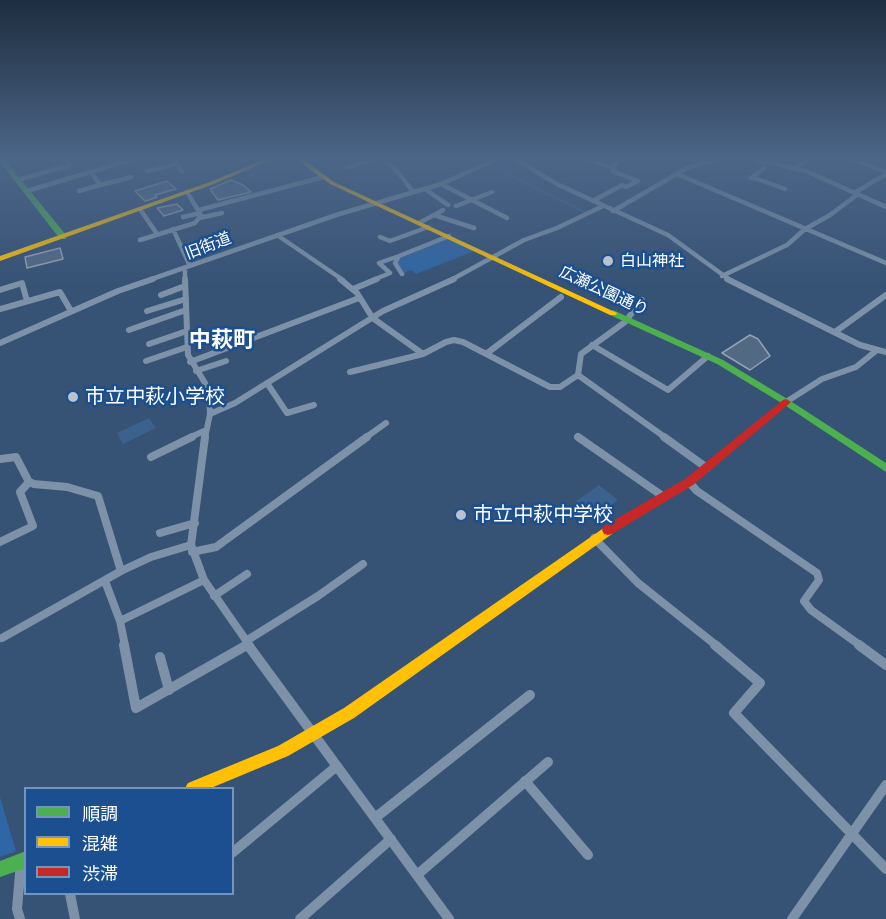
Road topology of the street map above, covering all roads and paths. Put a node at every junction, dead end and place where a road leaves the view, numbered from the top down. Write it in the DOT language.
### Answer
graph roads {
  1 [pos="36,202"];
  2 [pos="160,202"];
  3 [pos="192,202"];
  4 [pos="240,202"];
  5 [pos="375,202"];
  6 [pos="444,202"];
  7 [pos="466,202"];
  8 [pos="474,202"];
  9 [pos="595,202"];
  10 [pos="629,202"];
  11 [pos="746,202"];
  12 [pos="846,202"];
  13 [pos="448,205"];
  14 [pos="456,206"];
  15 [pos="603,206"];
  16 [pos="140,209"];
  17 [pos="443,210"];
  18 [pos="613,211"];
  19 [pos="222,213"];
  20 [pos="199,214"];
  21 [pos="434,215"];
  22 [pos="183,217"];
  23 [pos="507,218"];
  24 [pos="423,225"];
  25 [pos="474,228"];
  26 [pos="173,229"];
  27 [pos="805,229"];
  28 [pos="157,234"];
  29 [pos="277,235"];
  30 [pos="63,237"];
  31 [pos="380,237"];
  32 [pos="449,237"];
  33 [pos="140,240"];
  34 [pos="399,256"];
  35 [pos="495,258"];
  36 [pos="0,259"];
  37 [pos="886,263"];
  38 [pos="187,267"];
  39 [pos="402,274"];
  40 [pos="722,276"];
  41 [pos="185,286"];
  42 [pos="353,289"];
  43 [pos="0,290"];
  44 [pos="161,295"];
  45 [pos="886,295"];
  46 [pos="561,297"];
  47 [pos="359,298"];
  48 [pos="186,299"];
  49 [pos="642,300"];
  50 [pos="27,301"];
  51 [pos="0,309"];
  52 [pos="186,310"];
  53 [pos="71,311"];
  54 [pos="147,311"];
  55 [pos="373,318"];
  56 [pos="627,319"];
  57 [pos="129,330"];
  58 [pos="187,331"];
  59 [pos="835,332"];
  60 [pos="0,343"];
  61 [pos="149,344"];
  62 [pos="592,345"];
  63 [pos="187,347"];
  64 [pos="878,350"];
  65 [pos="886,352"];
  66 [pos="423,354"];
  67 [pos="486,354"];
  68 [pos="708,356"];
  69 [pos="146,361"];
  70 [pos="226,361"];
  71 [pos="190,362"];
  72 [pos="196,371"];
  73 [pos="350,372"];
  74 [pos="578,375"];
  75 [pos="267,383"];
  76 [pos="786,402"];
  77 [pos="314,405"];
  78 [pos="210,414"];
  79 [pos="387,423"];
  80 [pos="206,430"];
  81 [pos="578,437"];
  82 [pos="151,457"];
  83 [pos="0,459"];
  84 [pos="707,468"];
  85 [pos="886,468"];
  86 [pos="29,482"];
  87 [pos="689,483"];
  88 [pos="664,497"];
  89 [pos="195,523"];
  90 [pos="160,533"];
  91 [pos="594,538"];
  92 [pos="0,542"];
  93 [pos="191,548"];
  94 [pos="363,564"];
  95 [pos="121,571"];
  96 [pos="248,573"];
  97 [pos="204,580"];
  98 [pos="105,581"];
  99 [pos="214,596"];
  100 [pos="120,621"];
  101 [pos="2,638"];
  102 [pos="247,643"];
  103 [pos="160,657"];
  104 [pos="886,664"];
  105 [pos="169,690"];
  106 [pos="530,695"];
  107 [pos="314,734"];
  108 [pos="548,762"];
  109 [pos="337,766"];
  110 [pos="525,781"];
  111 [pos="886,785"];
  112 [pos="198,787"];
  113 [pos="375,818"];
  114 [pos="851,833"];
  115 [pos="391,839"];
  116 [pos="234,851"];
  117 [pos="588,855"];
  118 [pos="23,860"];
  119 [pos="0,869"];
  120 [pos="886,869"];
  121 [pos="417,875"];
  122 [pos="70,895"];
  123 [pos="446,918"];
  124 [pos="20,919"];
  125 [pos="75,919"];
  126 [pos="300,919"];
  127 [pos="792,919"];
  1 -- 30 [label="main road"];
  2 -- 16 [label="main road"];
  3 -- 20 [label="street"];
  4 -- 20 [label="street"];
  5 -- 24 [label="main road, 広瀬公園通り"];
  5 -- 29 [label="street, 旧街道"];
  6 -- 13 [label="street"];
  7 -- 14 [label="street"];
  8 -- 23 [label="street"];
  9 -- 15 [label="street"];
  10 -- 18 [label="street"];
  11 -- 27 [label="street"];
  12 -- 27 [label="street"];
  15 -- 18 [label="street"];
  15 -- 35 [label="street"];
  16 -- 28 [label="street"];
  16 -- 30 [label="main road"];
  17 -- 21 [label="street"];
  18 -- 40 [label="street"];
  19 -- 20 [label="street"];
  20 -- 22 [label="street"];
  20 -- 26 [label="street"];
  21 -- 24 [label="street"];
  21 -- 25 [label="street"];
  24 -- 31 [label="street"];
  24 -- 32 [label="main road, 広瀬公園通り"];
  26 -- 28 [label="street"];
  26 -- 38 [label="street"];
  27 -- 37 [label="street"];
  27 -- 40 [label="street"];
  28 -- 33 [label="street"];
  29 -- 38 [label="street, 旧街道"];
  29 -- 42 [label="street"];
  30 -- 36 [label="main road"];
  32 -- 34 [label="street"];
  32 -- 35 [label="main road, 広瀬公園通り"];
  34 -- 39 [label="street"];
  34 -- 42 [label="street"];
  35 -- 55 [label="street"];
  35 -- 56 [label="main road, 広瀬公園通り"];
  38 -- 41 [label="street"];
  38 -- 53 [label="street, 旧街道"];
  40 -- 59 [label="street"];
  41 -- 44 [label="street"];
  41 -- 48 [label="street"];
  42 -- 47 [label="street"];
  43 -- 50 [label="street"];
  45 -- 59 [label="street"];
  46 -- 67 [label="street"];
  47 -- 55 [label="street"];
  47 -- 71 [label="street"];
  48 -- 52 [label="street"];
  48 -- 54 [label="street"];
  49 -- 56 [label="street"];
  50 -- 51 [label="street"];
  50 -- 53 [label="street"];
  52 -- 57 [label="street"];
  52 -- 58 [label="street"];
  53 -- 60 [label="street, 旧街道"];
  55 -- 66 [label="street"];
  55 -- 75 [label="street"];
  56 -- 62 [label="street"];
  56 -- 68 [label="main road, 広瀬公園通り"];
  58 -- 61 [label="street"];
  58 -- 63 [label="street"];
  59 -- 64 [label="street"];
  62 -- 68 [label="street"];
  62 -- 74 [label="street"];
  63 -- 69 [label="street"];
  63 -- 71 [label="street"];
  64 -- 65 [label="street"];
  64 -- 76 [label="street"];
  66 -- 67 [label="street"];
  66 -- 73 [label="street"];
  67 -- 74 [label="street"];
  68 -- 76 [label="main road, 広瀬公園通り"];
  70 -- 72 [label="street"];
  71 -- 72 [label="street"];
  72 -- 78 [label="street"];
  74 -- 84 [label="street"];
  75 -- 77 [label="street"];
  75 -- 78 [label="street"];
  76 -- 84 [label="main road"];
  76 -- 85 [label="main road, 広瀬公園通り"];
  78 -- 80 [label="street"];
  79 -- 93 [label="street"];
  80 -- 82 [label="street"];
  80 -- 89 [label="street"];
  81 -- 88 [label="street"];
  83 -- 86 [label="street"];
  84 -- 87 [label="main road"];
  86 -- 92 [label="street"];
  86 -- 95 [label="street"];
  87 -- 88 [label="main road"];
  87 -- 104 [label="street"];
  88 -- 91 [label="main road"];
  89 -- 90 [label="street"];
  89 -- 93 [label="street"];
  91 -- 107 [label="main road"];
  91 -- 114 [label="street"];
  93 -- 95 [label="street"];
  93 -- 97 [label="street"];
  94 -- 102 [label="street"];
  95 -- 98 [label="street"];
  96 -- 99 [label="street"];
  97 -- 99 [label="street"];
  97 -- 100 [label="street"];
  98 -- 100 [label="street"];
  98 -- 101 [label="street"];
  99 -- 102 [label="street"];
  100 -- 105 [label="street"];
  102 -- 105 [label="street"];
  102 -- 107 [label="street"];
  103 -- 105 [label="street"];
  106 -- 113 [label="street"];
  107 -- 109 [label="street"];
  107 -- 112 [label="main road"];
  108 -- 110 [label="street"];
  109 -- 113 [label="street"];
  109 -- 116 [label="street"];
  110 -- 117 [label="street"];
  110 -- 121 [label="street"];
  111 -- 114 [label="street"];
  113 -- 115 [label="street"];
  114 -- 120 [label="street"];
  114 -- 127 [label="street"];
  115 -- 121 [label="street"];
  115 -- 126 [label="street"];
  118 -- 119 [label="main road"];
  118 -- 124 [label="street"];
  121 -- 123 [label="street"];
  122 -- 125 [label="street"];
}
